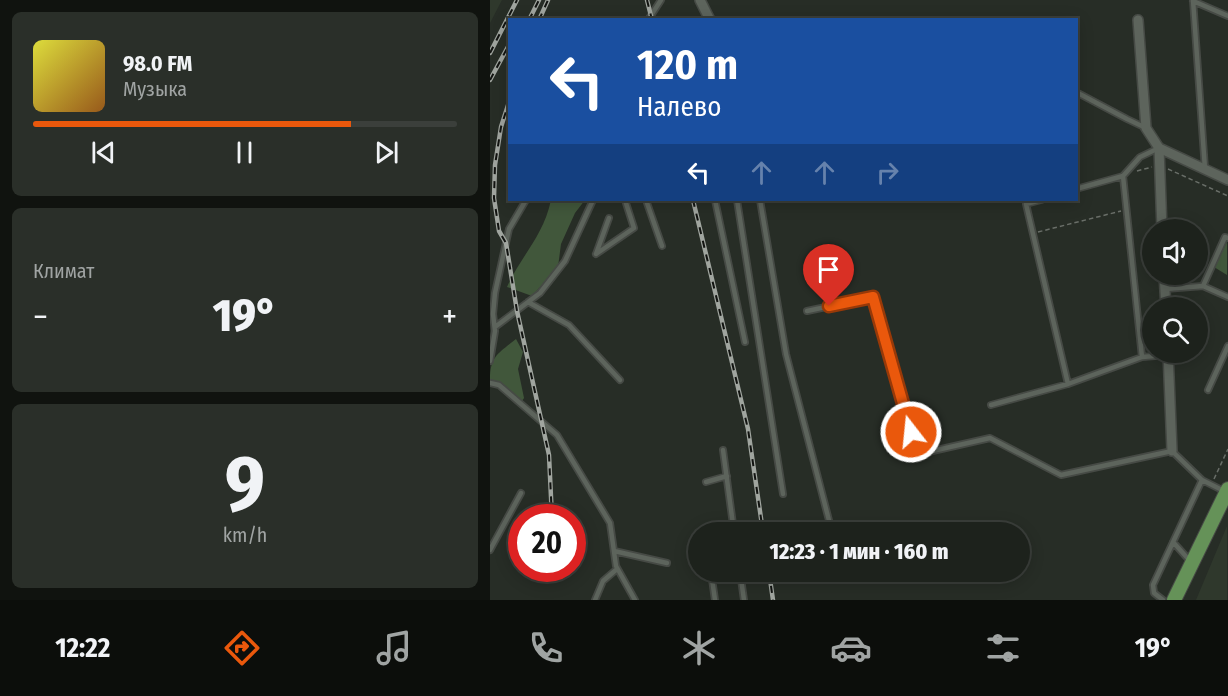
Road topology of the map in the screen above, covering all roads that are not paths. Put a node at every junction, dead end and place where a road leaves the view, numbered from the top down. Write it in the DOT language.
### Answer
graph roads {
  1 [pos="661,0"];
  2 [pos="700,0"];
  3 [pos="1193,1"];
  4 [pos="1228,16"];
  5 [pos="649,18"];
  6 [pos="709,18"];
  7 [pos="1138,20"];
  8 [pos="1078,93"];
  9 [pos="1146,128"];
  10 [pos="1159,148"];
  11 [pos="1205,169"];
  12 [pos="1123,176"];
  13 [pos="1228,180"];
  14 [pos="1078,188"];
  15 [pos="525,201"];
  16 [pos="593,201"];
  17 [pos="625,201"];
  18 [pos="646,201"];
  19 [pos="715,201"];
  20 [pos="738,201"];
  21 [pos="760,201"];
  22 [pos="1037,201"];
  23 [pos="609,218"];
  24 [pos="1162,219"];
  25 [pos="1228,238"];
  26 [pos="662,246"];
  27 [pos="1165,285"];
  28 [pos="1203,286"];
  29 [pos="1165,289"];
  30 [pos="1165,297"];
  31 [pos="1228,297"];
  32 [pos="528,302"];
  33 [pos="807,311"];
  34 [pos="494,327"];
  35 [pos="745,342"];
  36 [pos="1228,346"];
  37 [pos="1142,357"];
  38 [pos="490,361"];
  39 [pos="1168,363"];
  40 [pos="620,380"];
  41 [pos="490,383"];
  42 [pos="1068,384"];
  43 [pos="1208,390"];
  44 [pos="991,405"];
  45 [pos="723,450"];
  46 [pos="1172,451"];
  47 [pos="727,476"];
  48 [pos="1202,480"];
  49 [pos="706,482"];
  50 [pos="1227,490"];
  51 [pos="521,493"];
  52 [pos="783,494"];
  53 [pos="733,522"];
  54 [pos="829,522"];
  55 [pos="1173,542"];
  56 [pos="490,550"];
  57 [pos="614,551"];
  58 [pos="667,563"];
  59 [pos="1192,563"];
  60 [pos="618,569"];
  61 [pos="712,582"];
  62 [pos="741,582"];
  63 [pos="595,600"];
  64 [pos="635,600"];
  65 [pos="715,600"];
  66 [pos="744,600"];
  67 [pos="1163,600"];
  68 [pos="1174,600"];
  1 -- 5 [label="lane"];
  2 -- 6 [label="street"];
  3 -- 4 [label="lane"];
  3 -- 11 [label="lane"];
  7 -- 9 [label="street"];
  8 -- 9 [label="lane"];
  9 -- 10 [label="street"];
  10 -- 11 [label="street"];
  10 -- 12 [label="lane"];
  10 -- 24 [label="street"];
  11 -- 13 [label="street"];
  12 -- 14 [label="lane"];
  12 -- 37 [label="lane"];
  15 -- 34 [label="lane"];
  16 -- 32 [label="lane"];
  17 -- 23 [label="lane"];
  18 -- 26 [label="lane"];
  19 -- 35 [label="lane"];
  20 -- 52 [label="lane"];
  21 -- 54 [label="lane"];
  22 -- 42 [label="lane"];
  25 -- 28 [label="lane"];
  27 -- 29 [label="street"];
  28 -- 29 [label="lane"];
  28 -- 31 [label="lane"];
  29 -- 30 [label="street"];
  32 -- 34 [label="lane"];
  32 -- 40 [label="lane"];
  33 -- 46 [label="lane"];
  34 -- 38 [label="lane"];
  36 -- 43 [label="lane"];
  37 -- 42 [label="lane"];
  39 -- 46 [label="street"];
  41 -- 57 [label="lane"];
  42 -- 44 [label="lane"];
  45 -- 47 [label="lane"];
  46 -- 48 [label="lane"];
  47 -- 49 [label="lane"];
  47 -- 53 [label="lane"];
  48 -- 50 [label="lane"];
  48 -- 55 [label="lane"];
  50 -- 59 [label="main road"];
  51 -- 56 [label="lane"];
  55 -- 59 [label="lane"];
  55 -- 67 [label="lane"];
  57 -- 58 [label="lane"];
  57 -- 60 [label="lane"];
  59 -- 68 [label="main road"];
  60 -- 63 [label="lane"];
  60 -- 64 [label="lane"];
  61 -- 65 [label="lane"];
  62 -- 66 [label="lane"];
}
